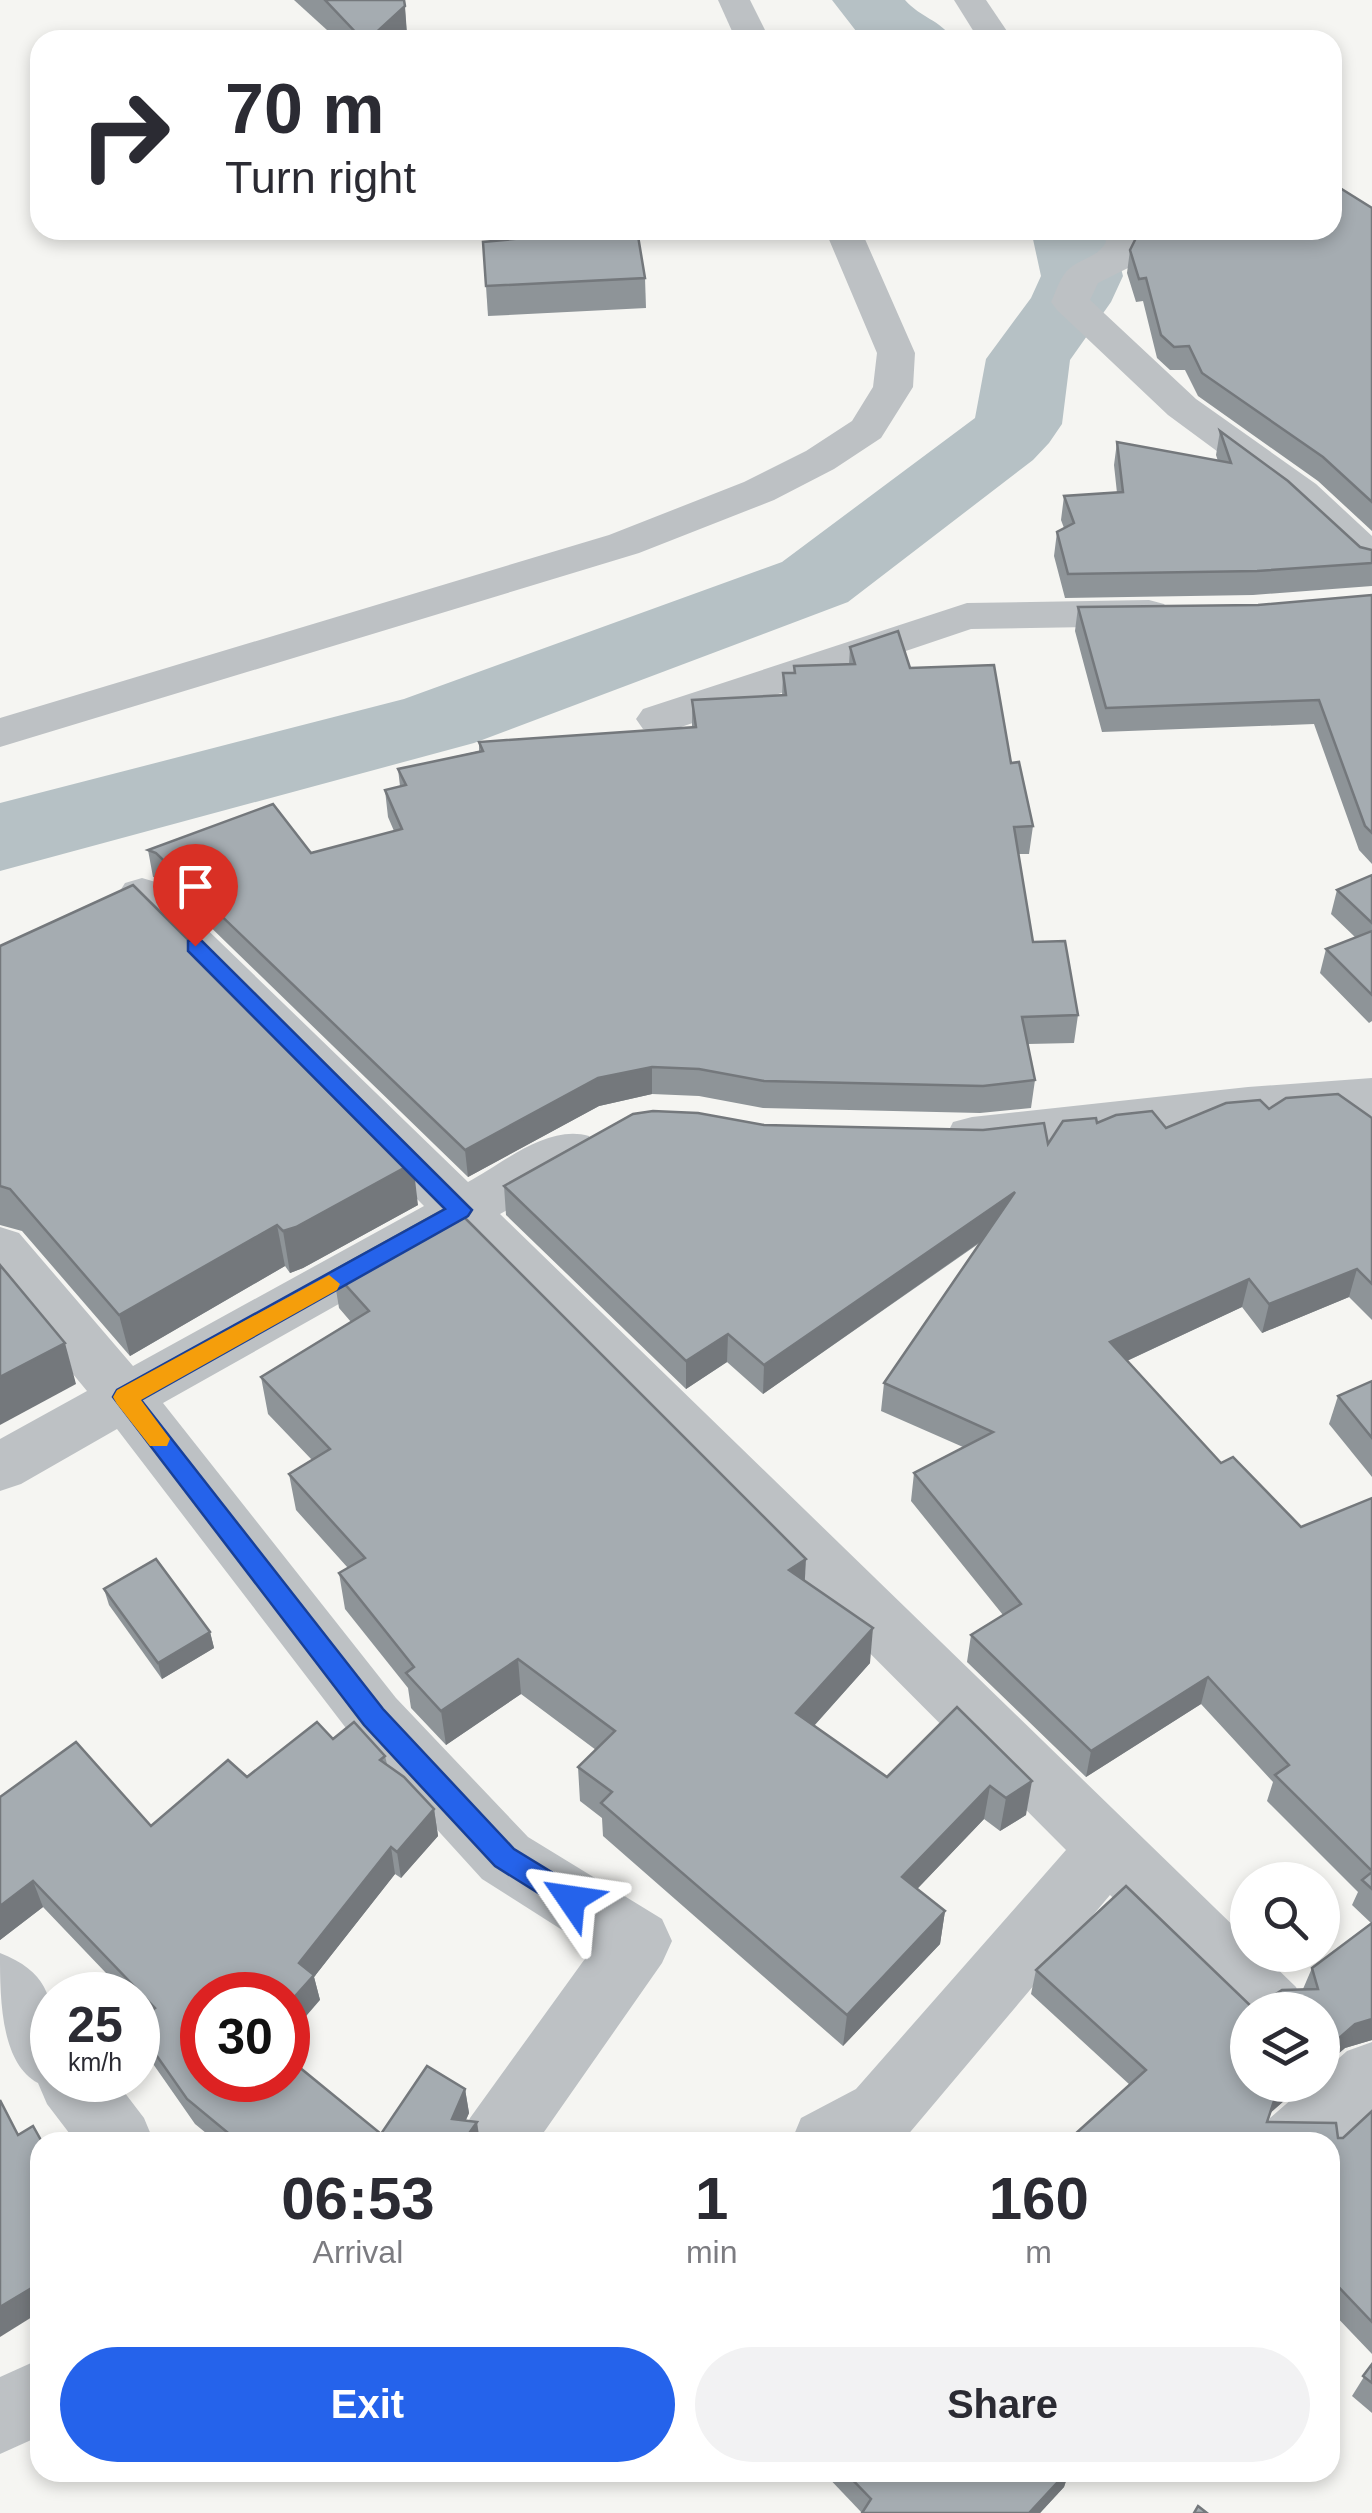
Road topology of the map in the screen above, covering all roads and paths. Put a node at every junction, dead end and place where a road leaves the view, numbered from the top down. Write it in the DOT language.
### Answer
graph roads {
  1 [pos="734,0"];
  2 [pos="970,0"];
  3 [pos="748,30"];
  4 [pos="990,30"];
  5 [pos="848,240"];
  6 [pos="1123,240"];
  7 [pos="1372,558"];
  8 [pos="1196,612"];
  9 [pos="659,719"];
  10 [pos="0,733"];
  11 [pos="142,894"];
  12 [pos="1372,1097"];
  13 [pos="620,1122"];
  14 [pos="925,1135"];
  15 [pos="460,1210"];
  16 [pos="0,1248"];
  17 [pos="125,1397"];
  18 [pos="0,1467"];
  19 [pos="1108,1849"];
  20 [pos="0,1985"];
  21 [pos="1254,1992"];
  22 [pos="30,2025"];
  23 [pos="1349,2075"];
  24 [pos="89,2102"];
  25 [pos="111,2132"];
  26 [pos="501,2132"];
  27 [pos="845,2132"];
  28 [pos="1302,2132"];
  29 [pos="30,2402"];
  30 [pos="0,2416"];
  1 -- 3 [label="street"];
  2 -- 4 [label="street"];
  5 -- 10 [label="street"];
  6 -- 7 [label="street"];
  8 -- 9 [label="street"];
  11 -- 15 [label="street"];
  12 -- 14 [label="street"];
  13 -- 15 [label="street"];
  15 -- 17 [label="street"];
  15 -- 19 [label="street"];
  16 -- 17 [label="street"];
  17 -- 18 [label="street"];
  17 -- 26 [label="street"];
  19 -- 21 [label="street"];
  19 -- 27 [label="street"];
  20 -- 22 [label="street"];
  23 -- 28 [label="street"];
  24 -- 25 [label="street"];
  29 -- 30 [label="street"];
}
